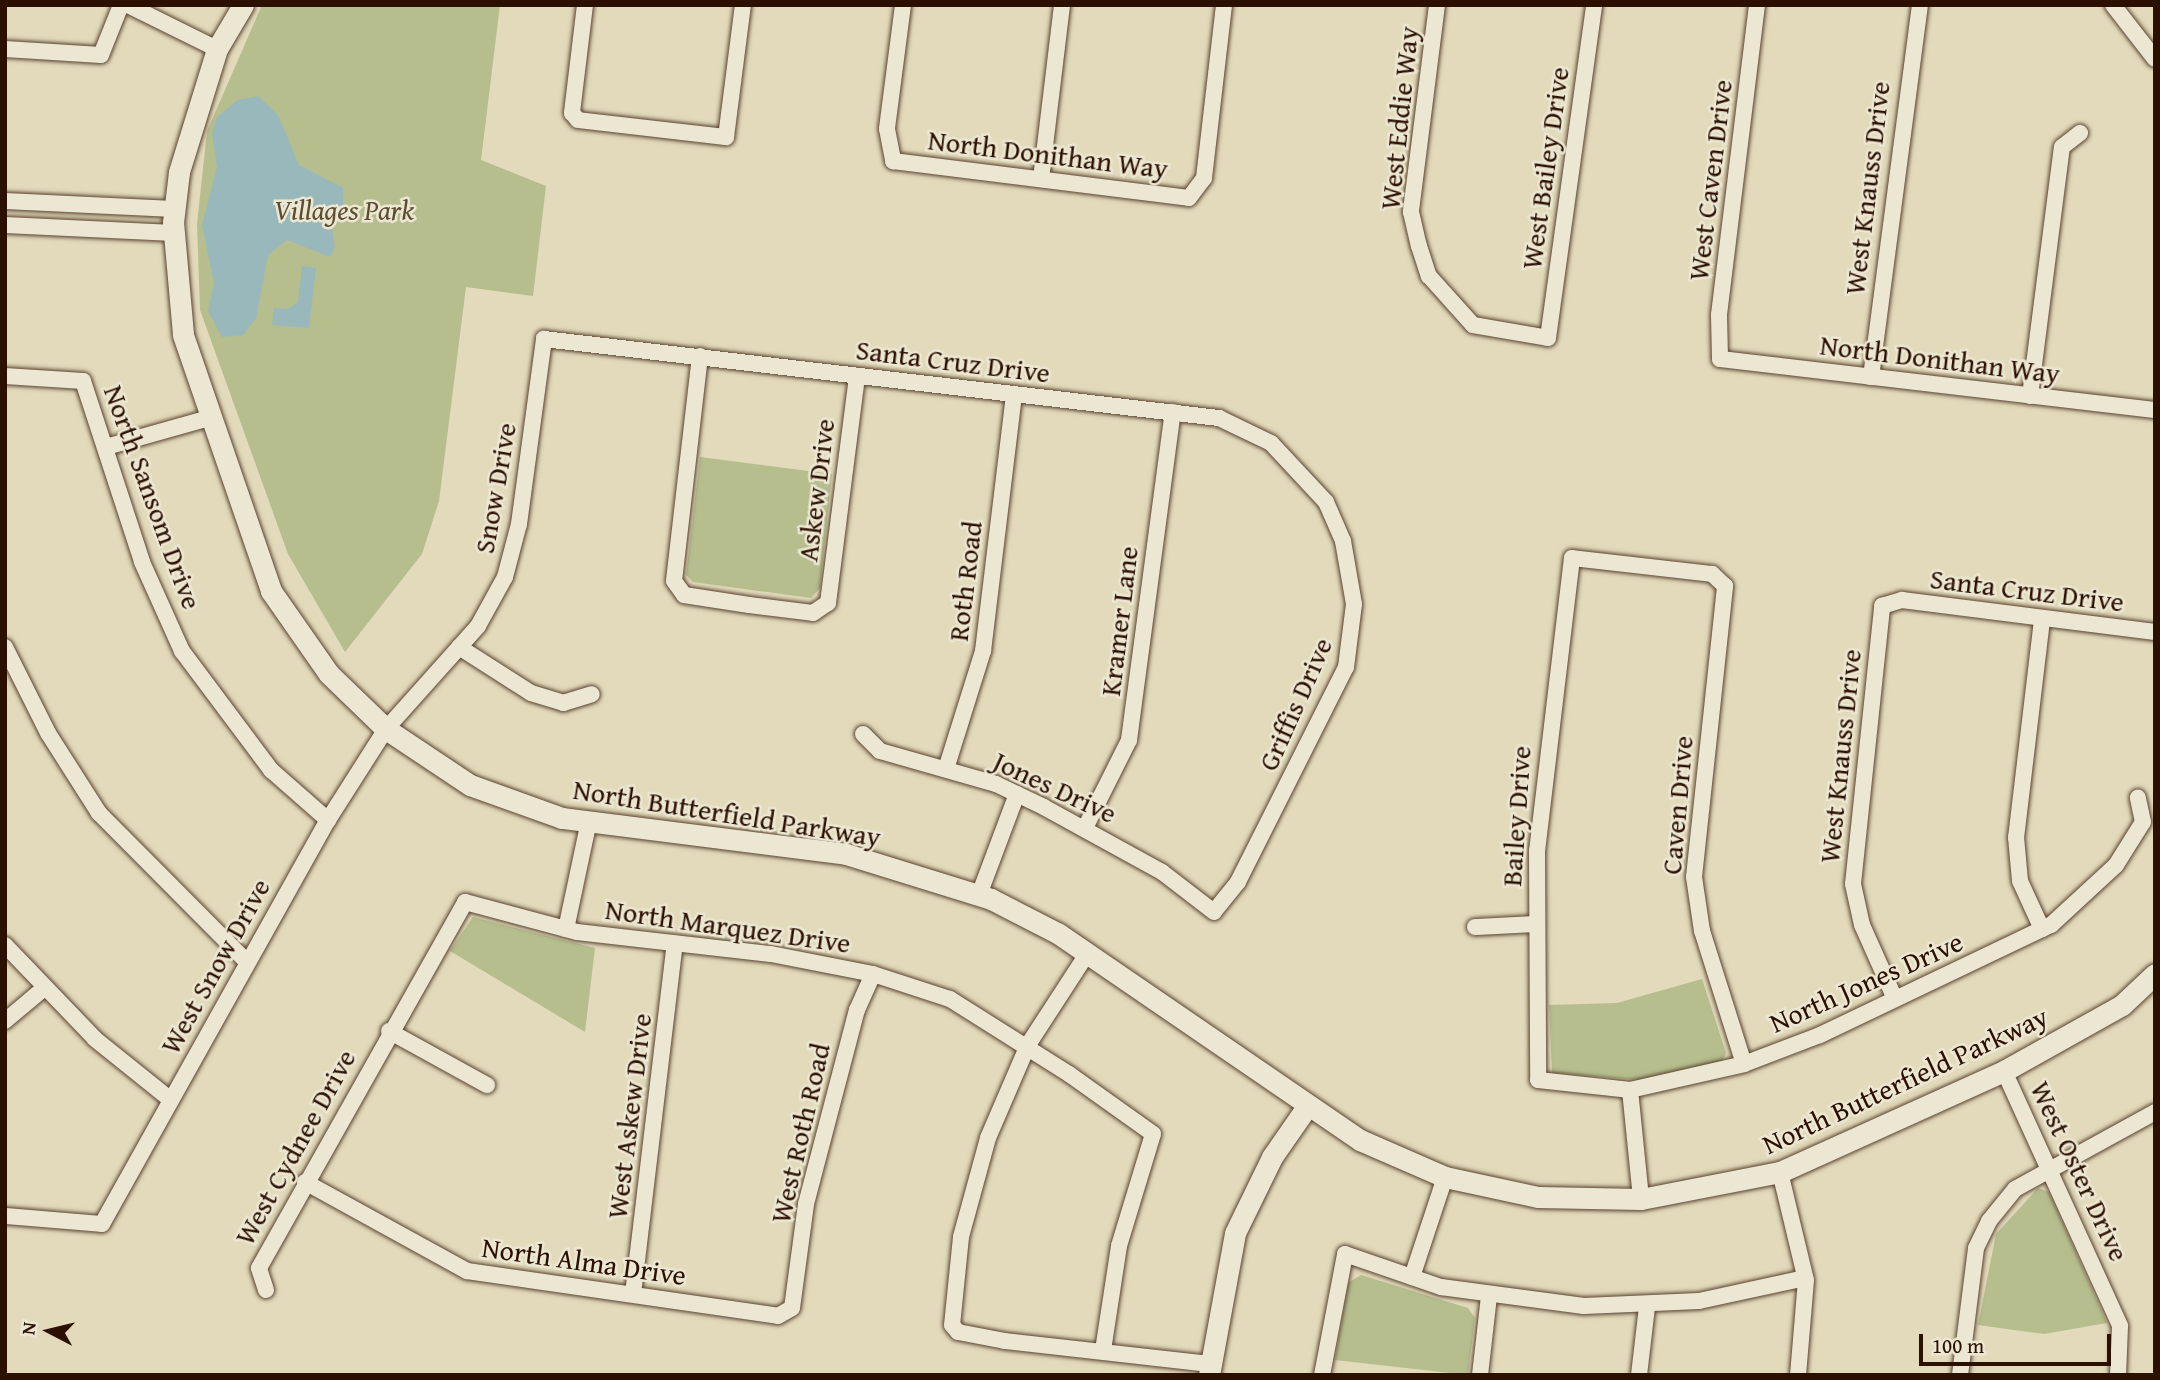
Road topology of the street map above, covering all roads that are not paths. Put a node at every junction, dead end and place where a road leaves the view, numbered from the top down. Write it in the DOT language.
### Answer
graph roads {
  1 [pos="121,5"];
  2 [pos="128,5"];
  3 [pos="243,5"];
  4 [pos="586,5"];
  5 [pos="743,5"];
  6 [pos="903,5"];
  7 [pos="1062,5"];
  8 [pos="1224,5"];
  9 [pos="1437,5"];
  10 [pos="1594,5"];
  11 [pos="1757,5"];
  12 [pos="1920,5"];
  13 [pos="2113,5"];
  14 [pos="217,48"];
  15 [pos="5,49"];
  16 [pos="2155,59"];
  17 [pos="2080,133"];
  18 [pos="1041,179"];
  19 [pos="5,201"];
  20 [pos="174,209"];
  21 [pos="5,225"];
  22 [pos="174,233"];
  23 [pos="1548,338"];
  24 [pos="544,339"];
  25 [pos="701,356"];
  26 [pos="1720,359"];
  27 [pos="5,376"];
  28 [pos="856,376"];
  29 [pos="1871,377"];
  30 [pos="1014,394"];
  31 [pos="2030,396"];
  32 [pos="2155,410"];
  33 [pos="1173,412"];
  34 [pos="209,418"];
  35 [pos="106,447"];
  36 [pos="1326,502"];
  37 [pos="1725,586"];
  38 [pos="1892,600"];
  39 [pos="2042,620"];
  40 [pos="2155,632"];
  41 [pos="5,646"];
  42 [pos="459,647"];
  43 [pos="592,694"];
  44 [pos="386,729"];
  45 [pos="863,734"];
  46 [pos="946,769"];
  47 [pos="1017,794"];
  48 [pos="2138,798"];
  49 [pos="328,820"];
  50 [pos="589,821"];
  51 [pos="1085,828"];
  52 [pos="979,895"];
  53 [pos="465,902"];
  54 [pos="1214,912"];
  55 [pos="1537,924"];
  56 [pos="1475,927"];
  57 [pos="566,929"];
  58 [pos="2042,929"];
  59 [pos="675,944"];
  60 [pos="5,945"];
  61 [pos="1087,954"];
  62 [pos="247,962"];
  63 [pos="873,974"];
  64 [pos="2155,974"];
  65 [pos="43,989"];
  66 [pos="1895,999"];
  67 [pos="5,1021"];
  68 [pos="389,1031"];
  69 [pos="1028,1045"];
  70 [pos="1744,1064"];
  71 [pos="2004,1070"];
  72 [pos="1538,1080"];
  73 [pos="487,1085"];
  74 [pos="1630,1090"];
  75 [pos="171,1100"];
  76 [pos="1306,1108"];
  77 [pos="2155,1112"];
  78 [pos="2050,1167"];
  79 [pos="1780,1172"];
  80 [pos="1445,1177"];
  81 [pos="305,1182"];
  82 [pos="1641,1199"];
  83 [pos="5,1216"];
  84 [pos="1412,1277"];
  85 [pos="1805,1278"];
  86 [pos="266,1290"];
  87 [pos="633,1294"];
  88 [pos="1489,1296"];
  89 [pos="1647,1307"];
  90 [pos="792,1308"];
  91 [pos="1103,1351"];
  92 [pos="1210,1369"];
  93 [pos="1322,1375"];
  94 [pos="1480,1375"];
  95 [pos="1639,1375"];
  96 [pos="1798,1375"];
  97 [pos="1960,1375"];
  98 [pos="2118,1375"];
  1 -- 15 [label="street"];
  2 -- 14 [label="street"];
  3 -- 14 [label="street, North Butterfield Parkway"];
  4 -- 5 [label="street"];
  6 -- 18 [label="street, North Donithan Way"];
  7 -- 18 [label="street"];
  8 -- 18 [label="street, North Donithan Way"];
  9 -- 23 [label="street, West Eddie Way"];
  10 -- 23 [label="street, West Bailey Drive"];
  11 -- 26 [label="street, West Caven Drive"];
  12 -- 29 [label="street, West Knauss Drive"];
  13 -- 16 [label="street"];
  14 -- 20 [label="street, North Butterfield Parkway"];
  17 -- 31 [label="street"];
  19 -- 20 [label="street"];
  20 -- 22 [label="street, North Butterfield Parkway"];
  21 -- 22 [label="street"];
  22 -- 34 [label="street, North Butterfield Parkway"];
  24 -- 25 [label="street, Santa Cruz Drive"];
  24 -- 42 [label="street, Snow Drive"];
  25 -- 28 [label="street, Santa Cruz Drive"];
  25 -- 28 [label="street, Askew Drive"];
  26 -- 29 [label="street, North Donithan Way"];
  27 -- 35 [label="street, North Sansom Drive"];
  28 -- 30 [label="street, Santa Cruz Drive"];
  29 -- 31 [label="street, North Donithan Way"];
  30 -- 33 [label="street, Santa Cruz Drive"];
  30 -- 46 [label="street, Roth Road"];
  31 -- 32 [label="street, North Donithan Way"];
  33 -- 36 [label="street, Santa Cruz Drive"];
  33 -- 51 [label="street, Kramer Lane"];
  34 -- 35 [label="street"];
  34 -- 44 [label="street, North Butterfield Parkway"];
  35 -- 49 [label="street, North Sansom Drive"];
  36 -- 54 [label="street, Griffis Drive"];
  37 -- 55 [label="street, Bailey Drive"];
  37 -- 70 [label="street, Caven Drive"];
  38 -- 39 [label="street, Santa Cruz Drive"];
  38 -- 66 [label="street, West Knauss Drive"];
  39 -- 40 [label="street, Santa Cruz Drive"];
  39 -- 58 [label="street"];
  41 -- 62 [label="street"];
  42 -- 43 [label="street"];
  42 -- 44 [label="street, Snow Drive"];
  44 -- 49 [label="street, West Snow Drive"];
  44 -- 50 [label="street, North Butterfield Parkway"];
  45 -- 46 [label="street, Jones Drive"];
  46 -- 47 [label="street, Jones Drive"];
  47 -- 51 [label="street, Jones Drive"];
  47 -- 52 [label="street"];
  48 -- 58 [label="street, North Jones Drive"];
  49 -- 62 [label="street, West Snow Drive"];
  50 -- 52 [label="street, North Butterfield Parkway"];
  50 -- 57 [label="street"];
  51 -- 54 [label="street, Jones Drive"];
  52 -- 61 [label="street, North Butterfield Parkway"];
  53 -- 57 [label="street, North Marquez Drive"];
  53 -- 68 [label="street, West Cydnee Drive"];
  55 -- 56 [label="street"];
  55 -- 72 [label="street, Bailey Drive"];
  57 -- 59 [label="street, North Marquez Drive"];
  58 -- 66 [label="street, North Jones Drive"];
  59 -- 63 [label="street, North Marquez Drive"];
  59 -- 87 [label="street, West Askew Drive"];
  60 -- 65 [label="street"];
  61 -- 69 [label="street"];
  61 -- 76 [label="street, North Butterfield Parkway"];
  62 -- 75 [label="street, West Snow Drive"];
  63 -- 69 [label="street, North Marquez Drive"];
  63 -- 90 [label="street, West Roth Road"];
  64 -- 71 [label="street, North Butterfield Parkway"];
  65 -- 67 [label="street"];
  65 -- 75 [label="street"];
  66 -- 70 [label="street, North Jones Drive"];
  68 -- 73 [label="street, West Cydnee Drive"];
  68 -- 81 [label="street, West Cydnee Drive"];
  69 -- 91 [label="street, North Marquez Drive"];
  69 -- 91 [label="street"];
  70 -- 74 [label="street, North Jones Drive"];
  71 -- 78 [label="street, West Oster Drive"];
  71 -- 79 [label="street, North Butterfield Parkway"];
  72 -- 74 [label="street, North Jones Drive"];
  74 -- 82 [label="street"];
  75 -- 83 [label="street, West Snow Drive"];
  76 -- 80 [label="street, North Butterfield Parkway"];
  76 -- 92 [label="street"];
  77 -- 78 [label="street"];
  78 -- 97 [label="street"];
  78 -- 98 [label="street, West Oster Drive"];
  79 -- 82 [label="street, North Butterfield Parkway"];
  79 -- 85 [label="street"];
  80 -- 82 [label="street, North Butterfield Parkway"];
  80 -- 84 [label="street"];
  81 -- 86 [label="street, West Cydnee Drive"];
  81 -- 87 [label="street, North Alma Drive"];
  84 -- 88 [label="street"];
  84 -- 93 [label="street"];
  85 -- 89 [label="street"];
  85 -- 96 [label="street"];
  87 -- 90 [label="street, North Alma Drive"];
  88 -- 89 [label="street"];
  88 -- 94 [label="street"];
  89 -- 95 [label="street"];
  91 -- 92 [label="street"];
}
